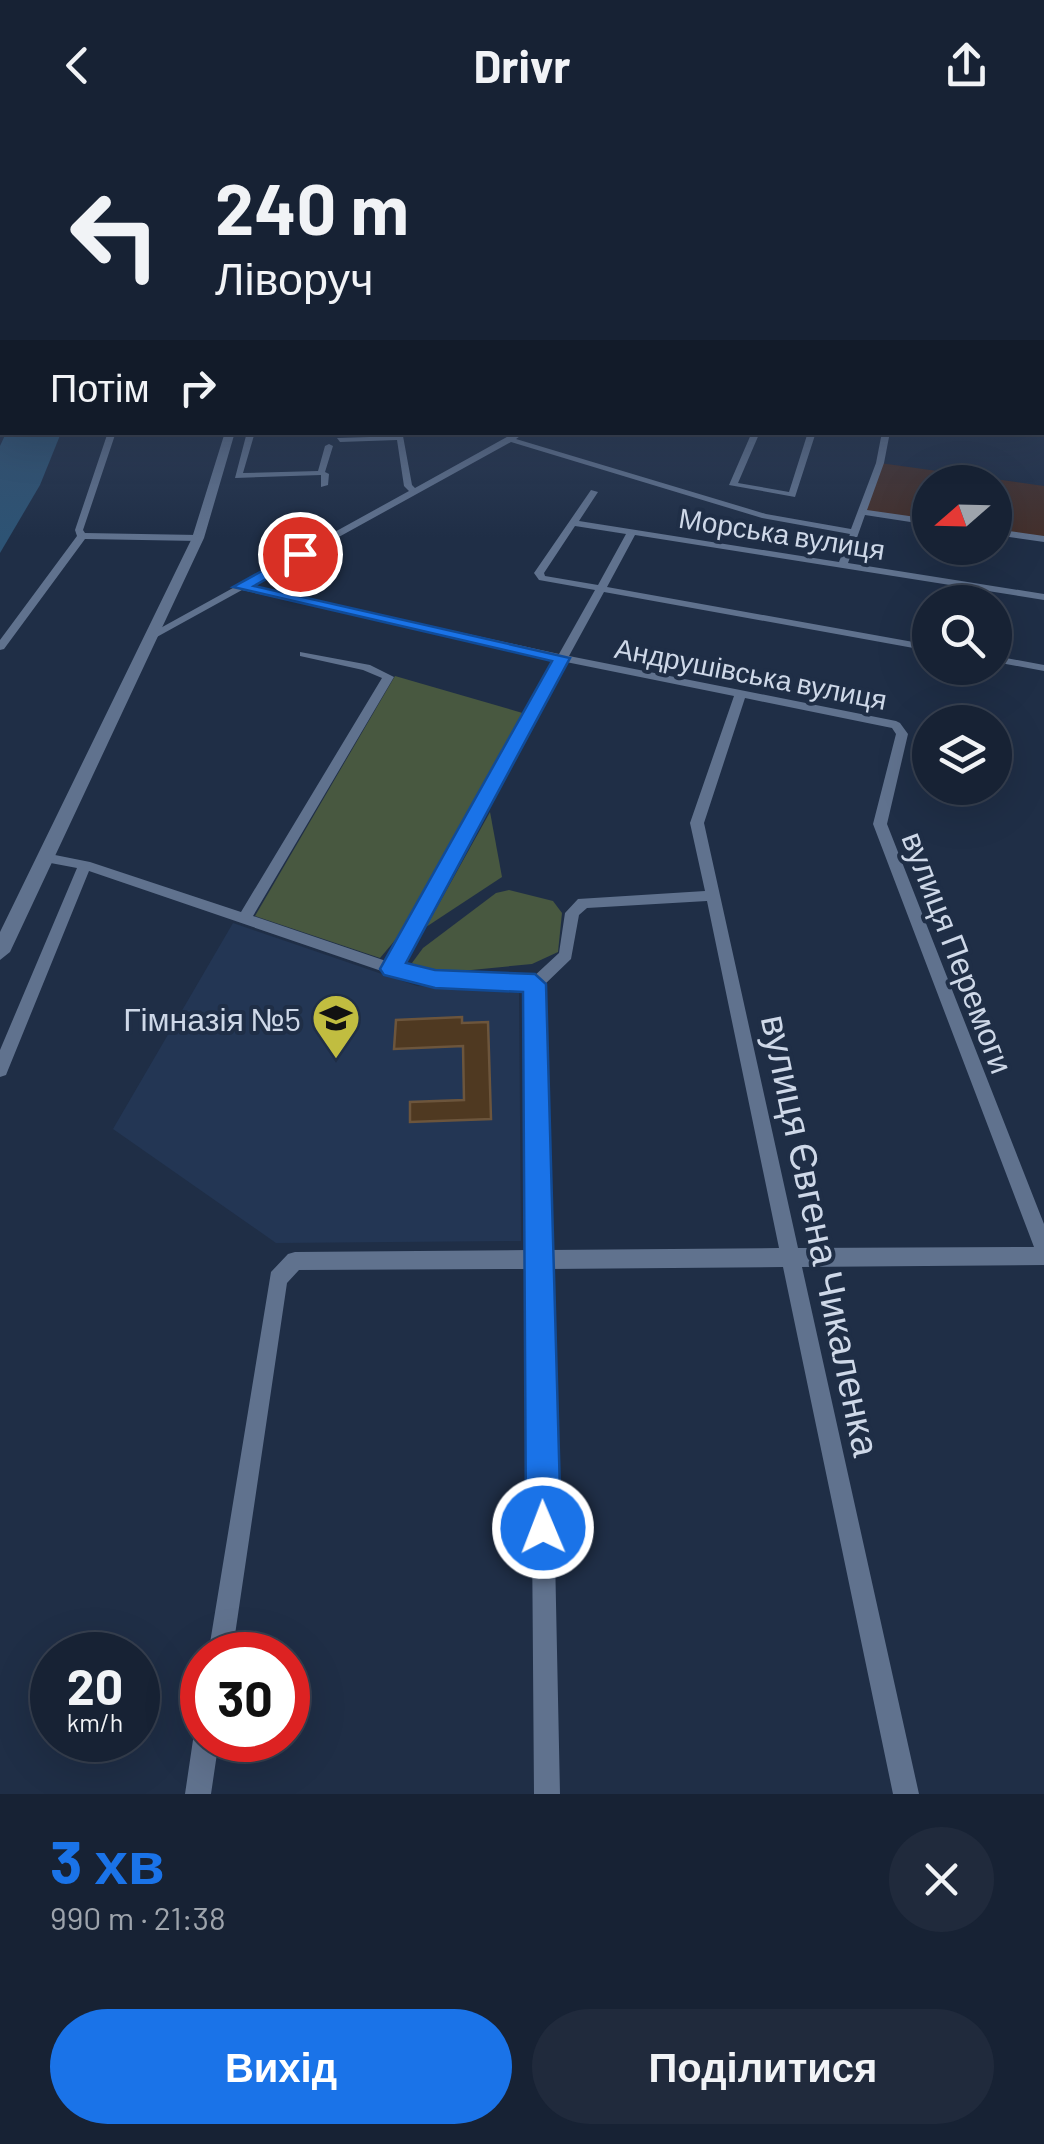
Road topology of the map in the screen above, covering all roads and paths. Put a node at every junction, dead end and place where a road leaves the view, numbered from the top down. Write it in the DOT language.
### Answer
graph roads {
  1 [pos="111,435"];
  2 [pos="229,435"];
  3 [pos="250,435"];
  4 [pos="517,435"];
  5 [pos="755,435"];
  6 [pos="811,435"];
  7 [pos="885,435"];
  8 [pos="509,439"];
  9 [pos="340,440"];
  10 [pos="329,446"];
  11 [pos="321,473"];
  12 [pos="324,485"];
  13 [pos="414,491"];
  14 [pos="768,491"];
  15 [pos="594,492"];
  16 [pos="862,512"];
  17 [pos="756,514"];
  18 [pos="912,519"];
  19 [pos="573,523"];
  20 [pos="632,532"];
  21 [pos="856,532"];
  22 [pos="1012,534"];
  23 [pos="82,536"];
  24 [pos="198,538"];
  25 [pos="1044,539"];
  26 [pos="843,565"];
  27 [pos="241,587"];
  28 [pos="600,592"];
  29 [pos="1044,597"];
  30 [pos="152,636"];
  31 [pos="912,645"];
  32 [pos="0,647"];
  33 [pos="304,654"];
  34 [pos="562,658"];
  35 [pos="1012,662"];
  36 [pos="1044,668"];
  37 [pos="740,695"];
  38 [pos="900,728"];
  39 [pos="45,858"];
  40 [pos="85,865"];
  41 [pos="714,896"];
  42 [pos="244,919"];
  43 [pos="0,952"];
  44 [pos="392,969"];
  45 [pos="535,984"];
  46 [pos="0,1070"];
  47 [pos="1044,1248"];
  48 [pos="1044,1256"];
  49 [pos="790,1258"];
  50 [pos="539,1261"];
  51 [pos="224,1632"];
  52 [pos="203,1762"];
  53 [pos="198,1794"];
  54 [pos="547,1794"];
  55 [pos="906,1794"];
  1 -- 23 [label="street"];
  2 -- 24 [label="main road"];
  3 -- 11 [label="street"];
  4 -- 8 [label="street"];
  5 -- 14 [label="street"];
  6 -- 14 [label="street"];
  7 -- 16 [label="street"];
  8 -- 13 [label="street"];
  8 -- 17 [label="street"];
  9 -- 13 [label="street"];
  10 -- 11 [label="street"];
  11 -- 12 [label="street"];
  13 -- 27 [label="street"];
  14 -- 17 [label="street"];
  15 -- 19 [label="street"];
  16 -- 18 [label="street"];
  16 -- 21 [label="street"];
  17 -- 21 [label="street"];
  19 -- 20 [label="street, Морська вулиця"];
  19 -- 28 [label="street"];
  20 -- 26 [label="street, Морська вулиця"];
  20 -- 28 [label="street"];
  21 -- 26 [label="street"];
  22 -- 25 [label="street"];
  23 -- 24 [label="street"];
  23 -- 32 [label="street"];
  24 -- 30 [label="main road"];
  26 -- 29 [label="street, Морська вулиця"];
  27 -- 30 [label="street"];
  27 -- 34 [label="street, Андрушівська вулиця"];
  28 -- 31 [label="street"];
  28 -- 34 [label="street"];
  30 -- 39 [label="main road"];
  33 -- 42 [label="street"];
  34 -- 37 [label="street, Андрушівська вулиця"];
  34 -- 44 [label="street"];
  35 -- 36 [label="street"];
  37 -- 38 [label="street, Андрушівська вулиця"];
  37 -- 41 [label="street, вулиця Євгена Чикаленка"];
  38 -- 47 [label="street, вулиця Перемоги"];
  39 -- 40 [label="street"];
  39 -- 43 [label="main road"];
  40 -- 42 [label="street"];
  40 -- 46 [label="street"];
  41 -- 45 [label="street"];
  41 -- 49 [label="street, вулиця Євгена Чикаленка"];
  42 -- 44 [label="street"];
  44 -- 45 [label="street"];
  45 -- 50 [label="street"];
  48 -- 49 [label="street"];
  49 -- 50 [label="street"];
  49 -- 55 [label="street, вулиця Євгена Чикаленка"];
  50 -- 51 [label="street"];
  50 -- 54 [label="street"];
  52 -- 53 [label="street"];
}
